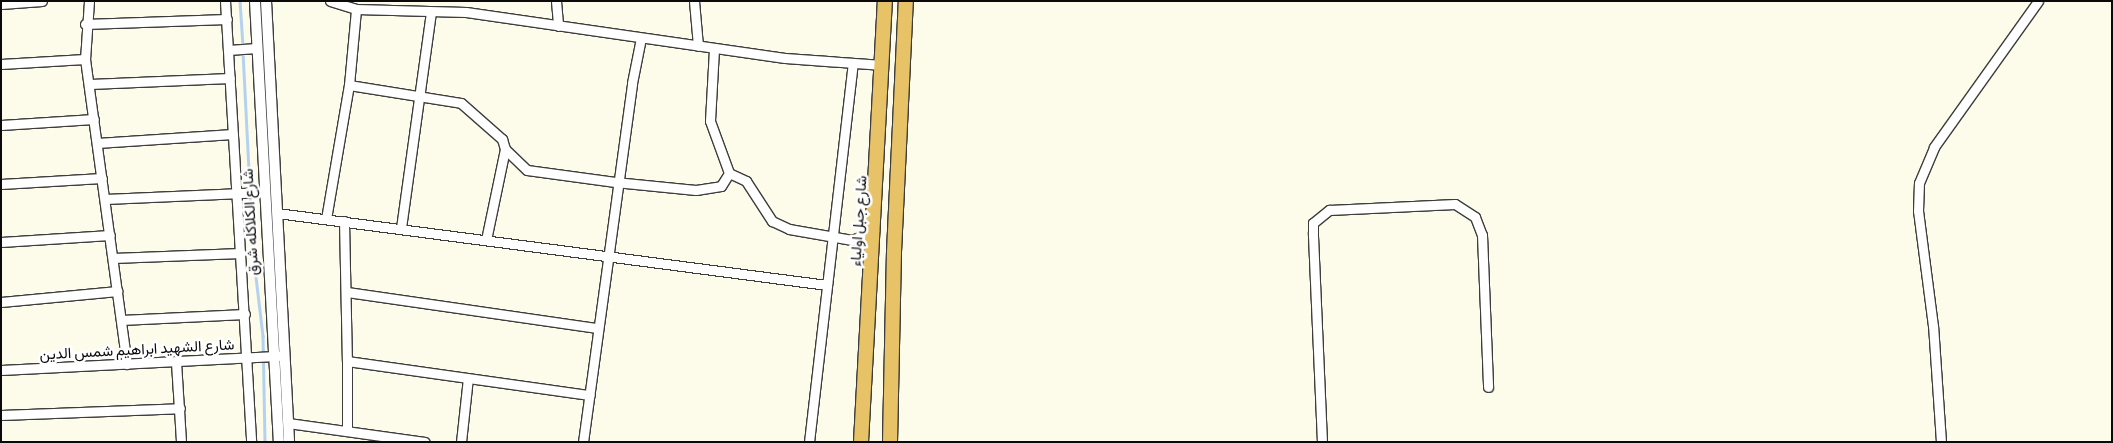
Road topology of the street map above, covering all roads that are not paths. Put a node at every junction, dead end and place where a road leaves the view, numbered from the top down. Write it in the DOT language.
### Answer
graph roads {
  1 [pos="42,1"];
  2 [pos="89,1"];
  3 [pos="225,1"];
  4 [pos="255,1"];
  5 [pos="266,1"];
  6 [pos="330,1"];
  7 [pos="556,1"];
  8 [pos="694,1"];
  9 [pos="886,1"];
  10 [pos="906,1"];
  11 [pos="2038,1"];
  12 [pos="1,4"];
  13 [pos="356,9"];
  14 [pos="431,13"];
  15 [pos="227,18"];
  16 [pos="85,24"];
  17 [pos="558,26"];
  18 [pos="641,38"];
  19 [pos="698,46"];
  20 [pos="257,48"];
  21 [pos="714,49"];
  22 [pos="228,50"];
  23 [pos="85,59"];
  24 [pos="1,64"];
  25 [pos="853,64"];
  26 [pos="883,65"];
  27 [pos="230,78"];
  28 [pos="90,84"];
  29 [pos="349,85"];
  30 [pos="420,96"];
  31 [pos="94,119"];
  32 [pos="1,125"];
  33 [pos="233,134"];
  34 [pos="97,144"];
  35 [pos="505,149"];
  36 [pos="729,173"];
  37 [pos="102,178"];
  38 [pos="619,183"];
  39 [pos="1,184"];
  40 [pos="264,192"];
  41 [pos="237,194"];
  42 [pos="105,199"];
  43 [pos="277,213"];
  44 [pos="326,219"];
  45 [pos="344,221"];
  46 [pos="401,228"];
  47 [pos="874,230"];
  48 [pos="110,235"];
  49 [pos="833,237"];
  50 [pos="486,240"];
  51 [pos="1,242"];
  52 [pos="241,253"];
  53 [pos="609,256"];
  54 [pos="113,258"];
  55 [pos="828,285"];
  56 [pos="117,292"];
  57 [pos="347,292"];
  58 [pos="1,302"];
  59 [pos="245,314"];
  60 [pos="121,320"];
  61 [pos="597,328"];
  62 [pos="285,355"];
  63 [pos="274,356"];
  64 [pos="247,358"];
  65 [pos="347,361"];
  66 [pos="176,362"];
  67 [pos="127,364"];
  68 [pos="1,370"];
  69 [pos="468,378"];
  70 [pos="1488,387"];
  71 [pos="590,395"];
  72 [pos="180,408"];
  73 [pos="1,415"];
  74 [pos="288,423"];
  75 [pos="347,431"];
  76 [pos="382,439"];
  77 [pos="181,442"];
  78 [pos="251,442"];
  79 [pos="279,442"];
  80 [pos="289,442"];
  81 [pos="425,442"];
  82 [pos="461,442"];
  83 [pos="583,442"];
  84 [pos="809,442"];
  85 [pos="861,442"];
  86 [pos="890,442"];
  87 [pos="1322,442"];
  88 [pos="1941,442"];
  1 -- 12 [label="street"];
  2 -- 16 [label="street"];
  3 -- 15 [label="street"];
  4 -- 20 [label="street, شارع الكلاكله شرق"];
  5 -- 43 [label="street, شارع الكلاكله شرق"];
  6 -- 13 [label="street"];
  7 -- 17 [label="street"];
  8 -- 19 [label="street"];
  9 -- 26 [label="highway, شارع جبل اولياء"];
  10 -- 86 [label="highway"];
  11 -- 88 [label="street"];
  13 -- 14 [label="street"];
  13 -- 29 [label="street"];
  14 -- 17 [label="street"];
  14 -- 30 [label="street"];
  15 -- 16 [label="street"];
  15 -- 22 [label="street"];
  16 -- 23 [label="street"];
  17 -- 18 [label="street"];
  18 -- 19 [label="street"];
  18 -- 38 [label="street"];
  19 -- 21 [label="street"];
  20 -- 22 [label="street"];
  20 -- 40 [label="street, شارع الكلاكله شرق"];
  21 -- 25 [label="street"];
  21 -- 36 [label="street"];
  22 -- 27 [label="street"];
  23 -- 24 [label="street"];
  23 -- 28 [label="street"];
  25 -- 26 [label="street"];
  25 -- 49 [label="street"];
  26 -- 47 [label="highway, شارع جبل اولياء"];
  27 -- 28 [label="street"];
  27 -- 33 [label="street"];
  28 -- 31 [label="street"];
  29 -- 30 [label="street"];
  29 -- 44 [label="street"];
  30 -- 35 [label="street"];
  30 -- 46 [label="street"];
  31 -- 32 [label="street"];
  31 -- 34 [label="street"];
  33 -- 34 [label="street"];
  33 -- 41 [label="street"];
  34 -- 37 [label="street"];
  35 -- 38 [label="street"];
  35 -- 50 [label="street"];
  36 -- 38 [label="street"];
  36 -- 49 [label="street"];
  37 -- 39 [label="street"];
  37 -- 42 [label="street"];
  38 -- 53 [label="street"];
  40 -- 41 [label="street"];
  40 -- 63 [label="street, شارع الكلاكله شرق"];
  41 -- 42 [label="street"];
  41 -- 52 [label="street"];
  42 -- 48 [label="street"];
  43 -- 44 [label="street"];
  43 -- 62 [label="street, شارع الكلاكله شرق"];
  44 -- 45 [label="street"];
  45 -- 46 [label="street"];
  45 -- 57 [label="street"];
  46 -- 50 [label="street"];
  47 -- 49 [label="street"];
  47 -- 85 [label="highway, شارع جبل اولياء"];
  48 -- 51 [label="street"];
  48 -- 54 [label="street"];
  49 -- 55 [label="street"];
  50 -- 53 [label="street"];
  52 -- 54 [label="street"];
  52 -- 59 [label="street"];
  53 -- 55 [label="street"];
  53 -- 61 [label="street"];
  54 -- 56 [label="street"];
  55 -- 84 [label="street"];
  56 -- 58 [label="street"];
  56 -- 60 [label="street"];
  57 -- 61 [label="street"];
  57 -- 65 [label="street"];
  59 -- 60 [label="street"];
  59 -- 64 [label="street"];
  60 -- 67 [label="street"];
  61 -- 71 [label="street"];
  62 -- 63 [label="street, شارع الشهيد ابراهيم شمس الدين"];
  62 -- 74 [label="street, شارع الكلاكله شرق"];
  63 -- 64 [label="street, شارع الشهيد ابراهيم شمس الدين"];
  63 -- 79 [label="street, شارع الكلاكله شرق"];
  64 -- 66 [label="street, شارع الشهيد ابراهيم شمس الدين"];
  64 -- 78 [label="street"];
  65 -- 69 [label="street"];
  65 -- 75 [label="street"];
  66 -- 67 [label="street, شارع الشهيد ابراهيم شمس الدين"];
  66 -- 72 [label="street"];
  67 -- 68 [label="street, شارع الشهيد ابراهيم شمس الدين"];
  69 -- 71 [label="street"];
  69 -- 82 [label="street"];
  70 -- 87 [label="street"];
  71 -- 83 [label="street"];
  72 -- 73 [label="street"];
  72 -- 77 [label="street"];
  74 -- 75 [label="street"];
  74 -- 80 [label="street, شارع الكلاكله شرق"];
  75 -- 76 [label="street"];
  76 -- 81 [label="street"];
}
